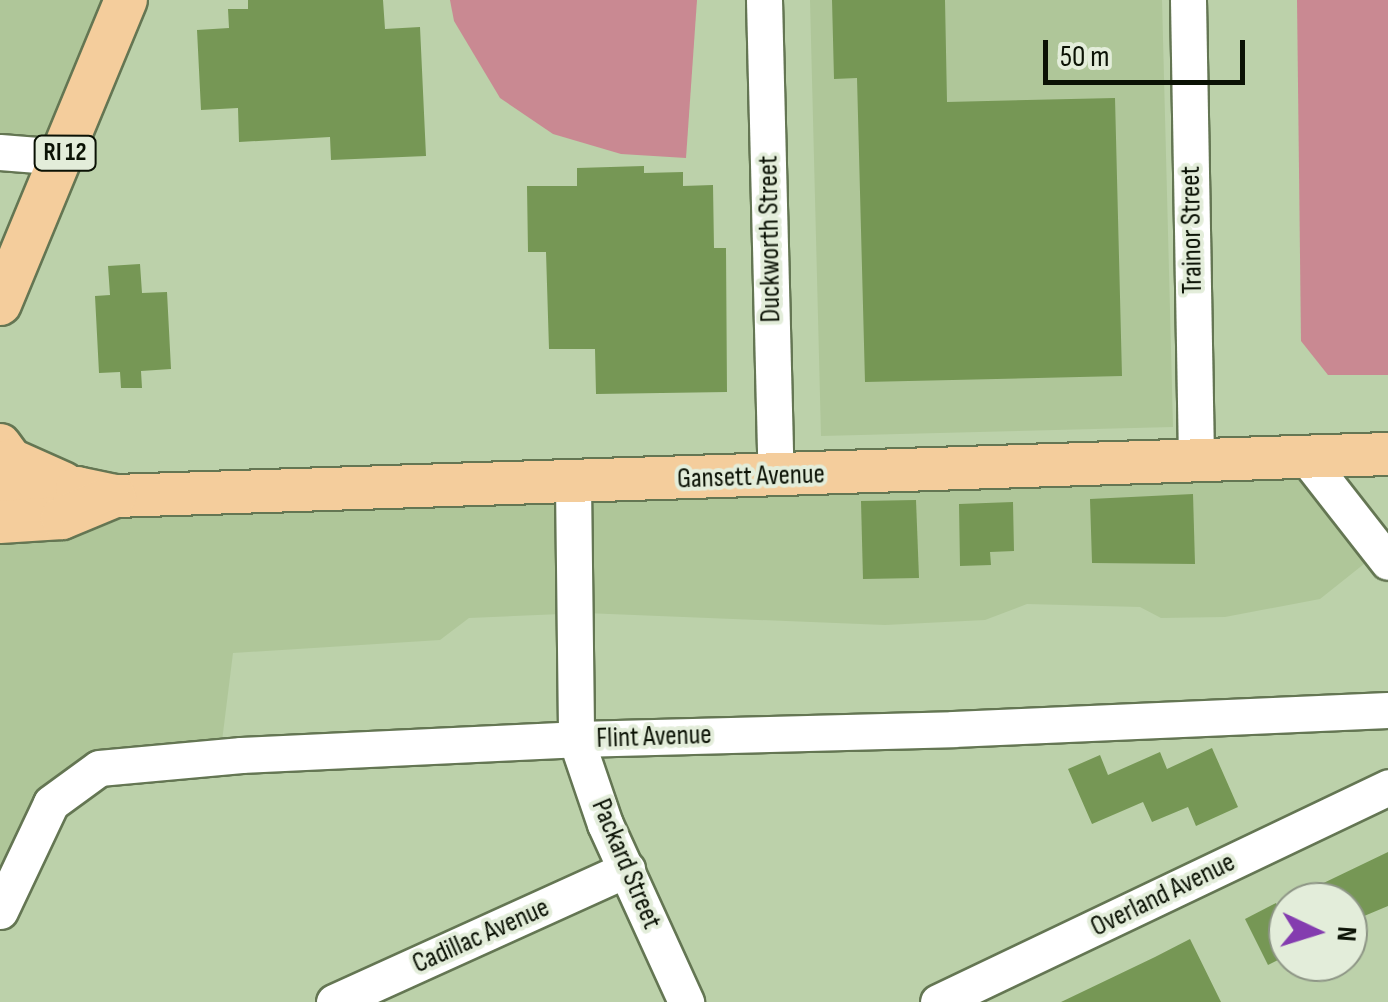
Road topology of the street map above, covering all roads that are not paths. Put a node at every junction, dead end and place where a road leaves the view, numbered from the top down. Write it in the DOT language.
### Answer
graph roads {
  1 [pos="126,0"];
  2 [pos="764,0"];
  3 [pos="1188,0"];
  4 [pos="0,152"];
  5 [pos="63,157"];
  6 [pos="0,304"];
  7 [pos="0,445"];
  8 [pos="1388,454"];
  9 [pos="1306,458"];
  10 [pos="1196,460"];
  11 [pos="776,477"];
  12 [pos="574,484"];
  13 [pos="0,488"];
  14 [pos="85,501"];
  15 [pos="0,522"];
  16 [pos="0,544"];
  17 [pos="1388,562"];
  18 [pos="1388,710"];
  19 [pos="576,739"];
  20 [pos="1388,787"];
  21 [pos="628,870"];
  22 [pos="0,911"];
  23 [pos="334,1002"];
  24 [pos="686,1002"];
  25 [pos="938,1002"];
  1 -- 5 [label="main road, RI 12"];
  2 -- 11 [label="street, Duckworth Street"];
  3 -- 10 [label="street, Trainor Street"];
  4 -- 5 [label="street"];
  5 -- 6 [label="main road, RI 12"];
  7 -- 14 [label="main road"];
  8 -- 9 [label="main road, Gansett Avenue"];
  9 -- 10 [label="main road, Gansett Avenue"];
  9 -- 17 [label="street"];
  10 -- 11 [label="main road, Gansett Avenue"];
  11 -- 12 [label="main road, Gansett Avenue"];
  12 -- 14 [label="main road, Gansett Avenue"];
  12 -- 19 [label="street, Packard Street"];
  13 -- 14 [label="main road, Gansett Avenue"];
  14 -- 15 [label="main road, Gansett Avenue"];
  14 -- 16 [label="main road"];
  18 -- 19 [label="street, Flint Avenue"];
  19 -- 21 [label="street, Packard Street"];
  19 -- 22 [label="street, Flint Avenue"];
  20 -- 25 [label="street, Overland Avenue"];
  21 -- 23 [label="street, Cadillac Avenue"];
  21 -- 24 [label="street, Packard Street"];
}
